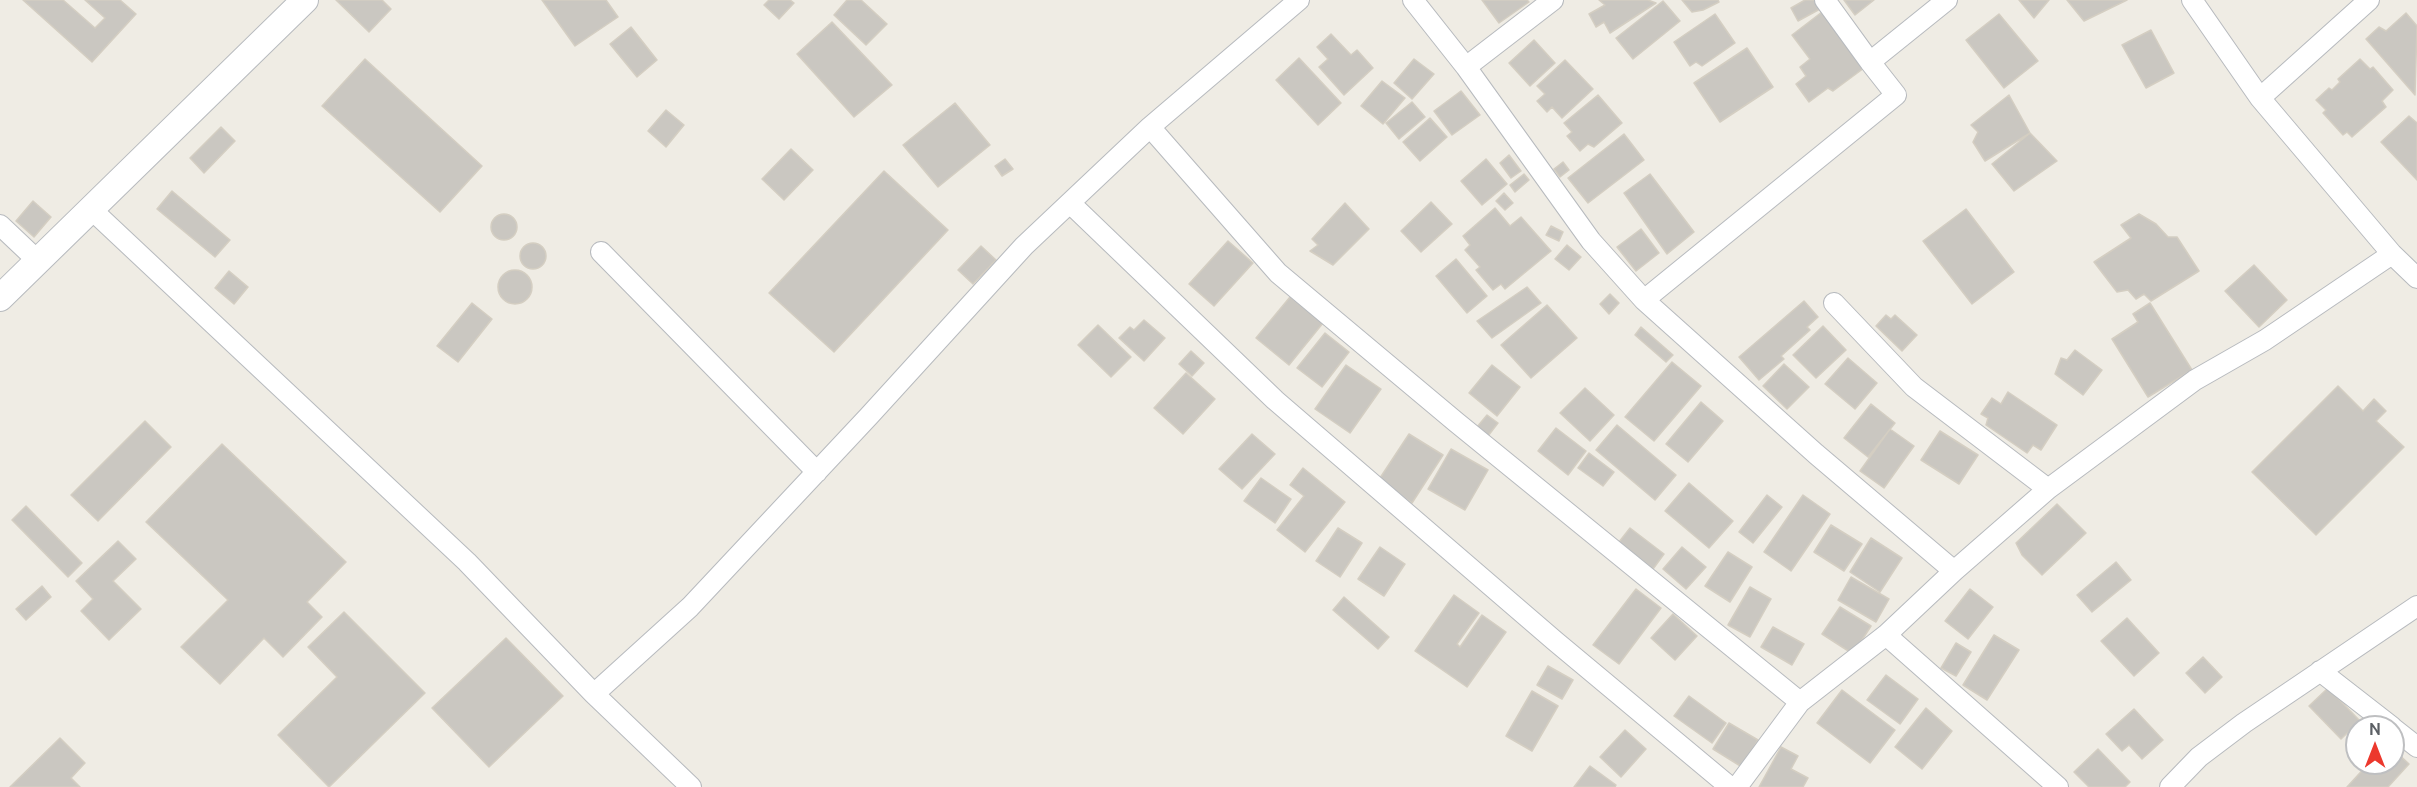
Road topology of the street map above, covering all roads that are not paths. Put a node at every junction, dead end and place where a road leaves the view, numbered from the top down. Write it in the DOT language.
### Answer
graph roads {
  1 [pos="305,0"];
  2 [pos="1299,0"];
  3 [pos="1413,0"];
  4 [pos="1552,0"];
  5 [pos="1826,0"];
  6 [pos="1947,0"];
  7 [pos="2192,0"];
  8 [pos="2368,0"];
  9 [pos="1870,62"];
  10 [pos="1466,67"];
  11 [pos="2260,98"];
  12 [pos="1150,127"];
  13 [pos="1070,203"];
  14 [pos="91,209"];
  15 [pos="0,225"];
  16 [pos="601,252"];
  17 [pos="2392,254"];
  18 [pos="38,261"];
  19 [pos="2414,268"];
  20 [pos="0,298"];
  21 [pos="1644,300"];
  22 [pos="1834,303"];
  23 [pos="817,472"];
  24 [pos="2048,489"];
  25 [pos="1954,570"];
  26 [pos="2417,606"];
  27 [pos="1887,635"];
  28 [pos="2320,671"];
  29 [pos="594,694"];
  30 [pos="1800,702"];
  31 [pos="2377,715"];
  32 [pos="2405,737"];
  33 [pos="2417,747"];
  34 [pos="691,787"];
  35 [pos="1730,787"];
  36 [pos="1737,787"];
  37 [pos="2058,787"];
  38 [pos="2170,787"];
  1 -- 14 [label="street"];
  2 -- 12 [label="street"];
  3 -- 10 [label="street"];
  4 -- 10 [label="street"];
  5 -- 9 [label="street"];
  6 -- 9 [label="street"];
  7 -- 11 [label="street"];
  8 -- 11 [label="street"];
  9 -- 21 [label="street"];
  10 -- 21 [label="street"];
  11 -- 17 [label="street"];
  12 -- 13 [label="street"];
  12 -- 30 [label="street"];
  13 -- 23 [label="street"];
  13 -- 35 [label="street"];
  14 -- 18 [label="street"];
  14 -- 29 [label="street"];
  15 -- 18 [label="street"];
  16 -- 23 [label="street"];
  17 -- 19 [label="street"];
  17 -- 24 [label="street"];
  18 -- 20 [label="street"];
  21 -- 25 [label="street"];
  22 -- 24 [label="street"];
  23 -- 29 [label="street"];
  24 -- 25 [label="street"];
  25 -- 27 [label="street"];
  26 -- 28 [label="street"];
  27 -- 30 [label="street"];
  27 -- 37 [label="street"];
  28 -- 31 [label="street"];
  28 -- 38 [label="street"];
  29 -- 34 [label="street"];
  30 -- 36 [label="street"];
  32 -- 33 [label="street"];
}
